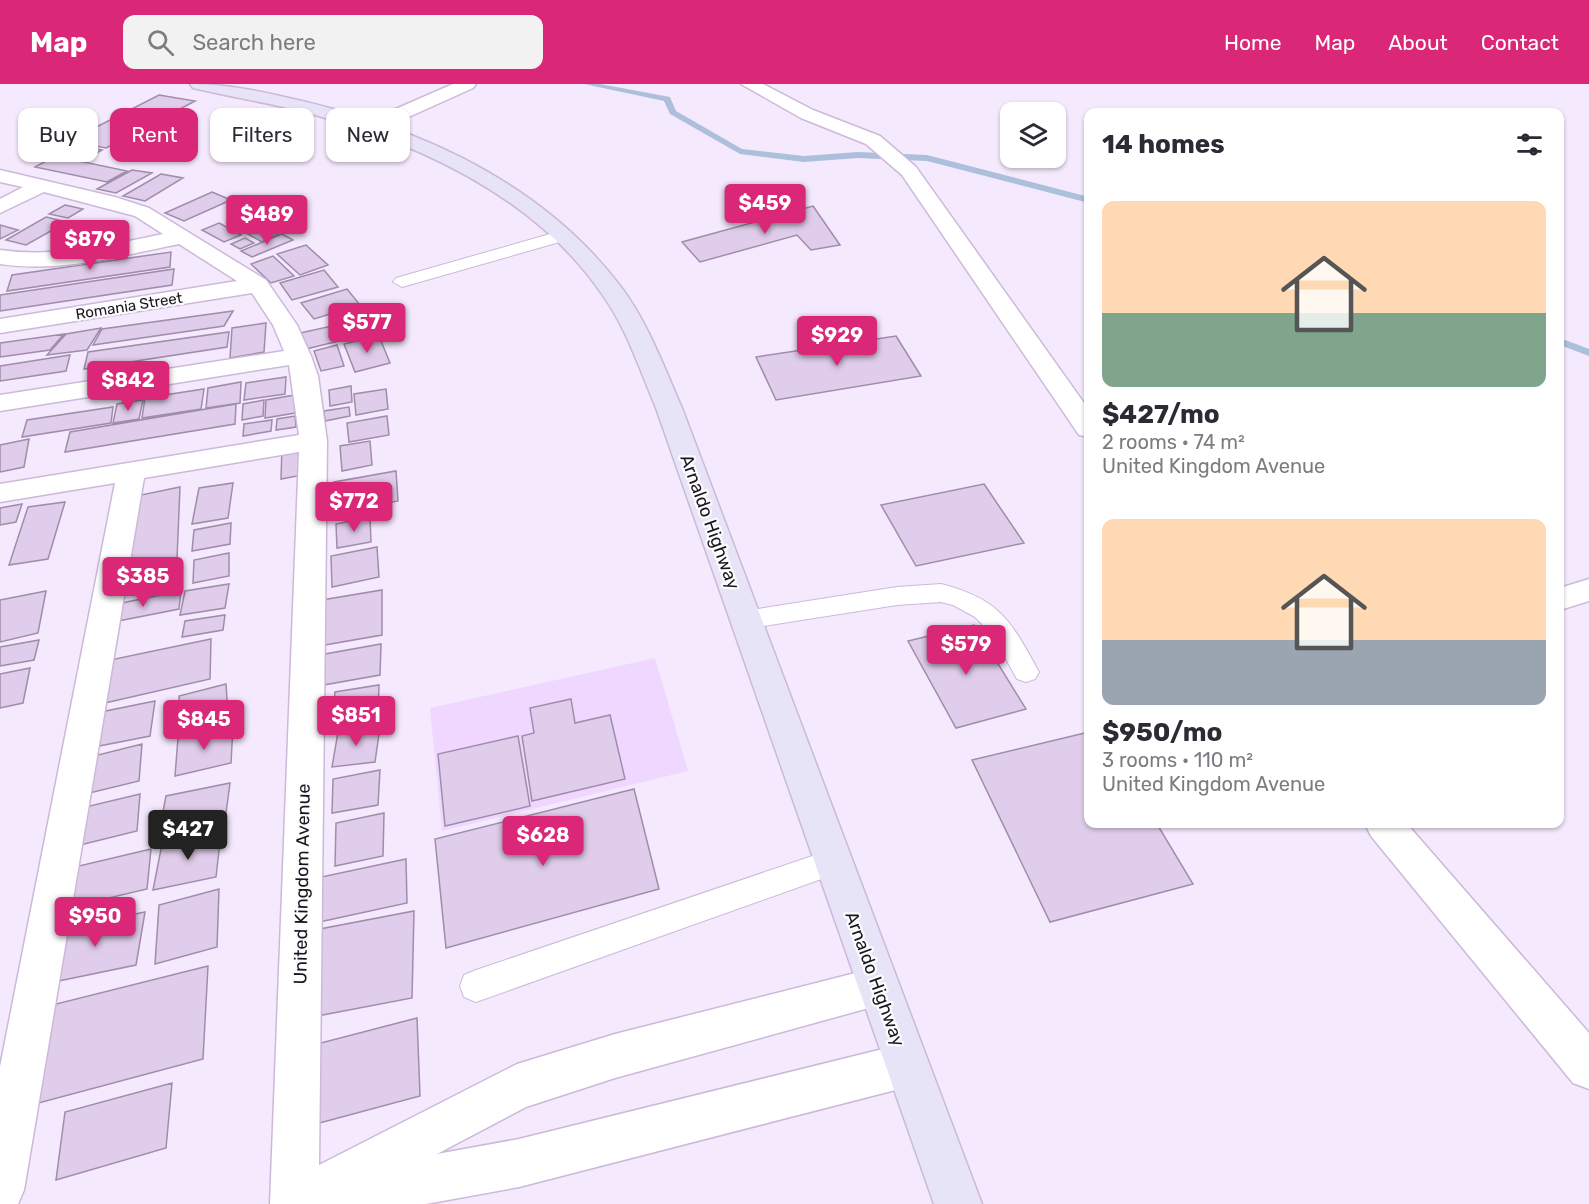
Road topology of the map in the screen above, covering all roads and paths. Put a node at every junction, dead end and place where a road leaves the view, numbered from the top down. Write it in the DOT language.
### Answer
graph roads {
  1 [pos="199,84"];
  2 [pos="467,84"];
  3 [pos="750,84"];
  4 [pos="410,109"];
  5 [pos="326,112"];
  6 [pos="410,139"];
  7 [pos="0,176"];
  8 [pos="41,186"];
  9 [pos="0,207"];
  10 [pos="564,236"];
  11 [pos="184,237"];
  12 [pos="0,257"];
  13 [pos="402,282"];
  14 [pos="258,285"];
  15 [pos="0,326"];
  16 [pos="299,356"];
  17 [pos="0,403"];
  18 [pos="1084,422"];
  19 [pos="313,441"];
  20 [pos="131,472"];
  21 [pos="0,493"];
  22 [pos="1589,591"];
  23 [pos="1564,598"];
  24 [pos="745,620"];
  25 [pos="1026,672"];
  26 [pos="1387,828"];
  27 [pos="833,862"];
  28 [pos="476,986"];
  29 [pos="879,987"];
  30 [pos="907,1065"];
  31 [pos="1589,1067"];
  32 [pos="0,1190"];
  33 [pos="294,1204"];
  34 [pos="958,1204"];
  1 -- 5 [label="main road, Arnaldo Highway"];
  2 -- 4 [label="street"];
  3 -- 18 [label="street"];
  6 -- 10 [label="main road, Arnaldo Highway"];
  7 -- 8 [label="street, United Kingdom Avenue"];
  8 -- 9 [label="street"];
  8 -- 11 [label="street, United Kingdom Avenue"];
  10 -- 13 [label="lane"];
  10 -- 24 [label="main road, Arnaldo Highway"];
  11 -- 12 [label="street"];
  11 -- 14 [label="street, United Kingdom Avenue"];
  14 -- 15 [label="street, Romania Street"];
  14 -- 16 [label="street, United Kingdom Avenue"];
  16 -- 17 [label="street"];
  16 -- 19 [label="street, United Kingdom Avenue"];
  19 -- 20 [label="street"];
  19 -- 33 [label="street, United Kingdom Avenue"];
  20 -- 21 [label="street"];
  20 -- 32 [label="street"];
  22 -- 23 [label="street"];
  24 -- 25 [label="lane"];
  24 -- 27 [label="main road, Arnaldo Highway"];
  26 -- 31 [label="street"];
  27 -- 28 [label="lane"];
  27 -- 29 [label="main road, Arnaldo Highway"];
  29 -- 30 [label="main road, Arnaldo Highway"];
  29 -- 33 [label="street"];
  30 -- 33 [label="street"];
  30 -- 34 [label="main road, Arnaldo Highway"];
}
